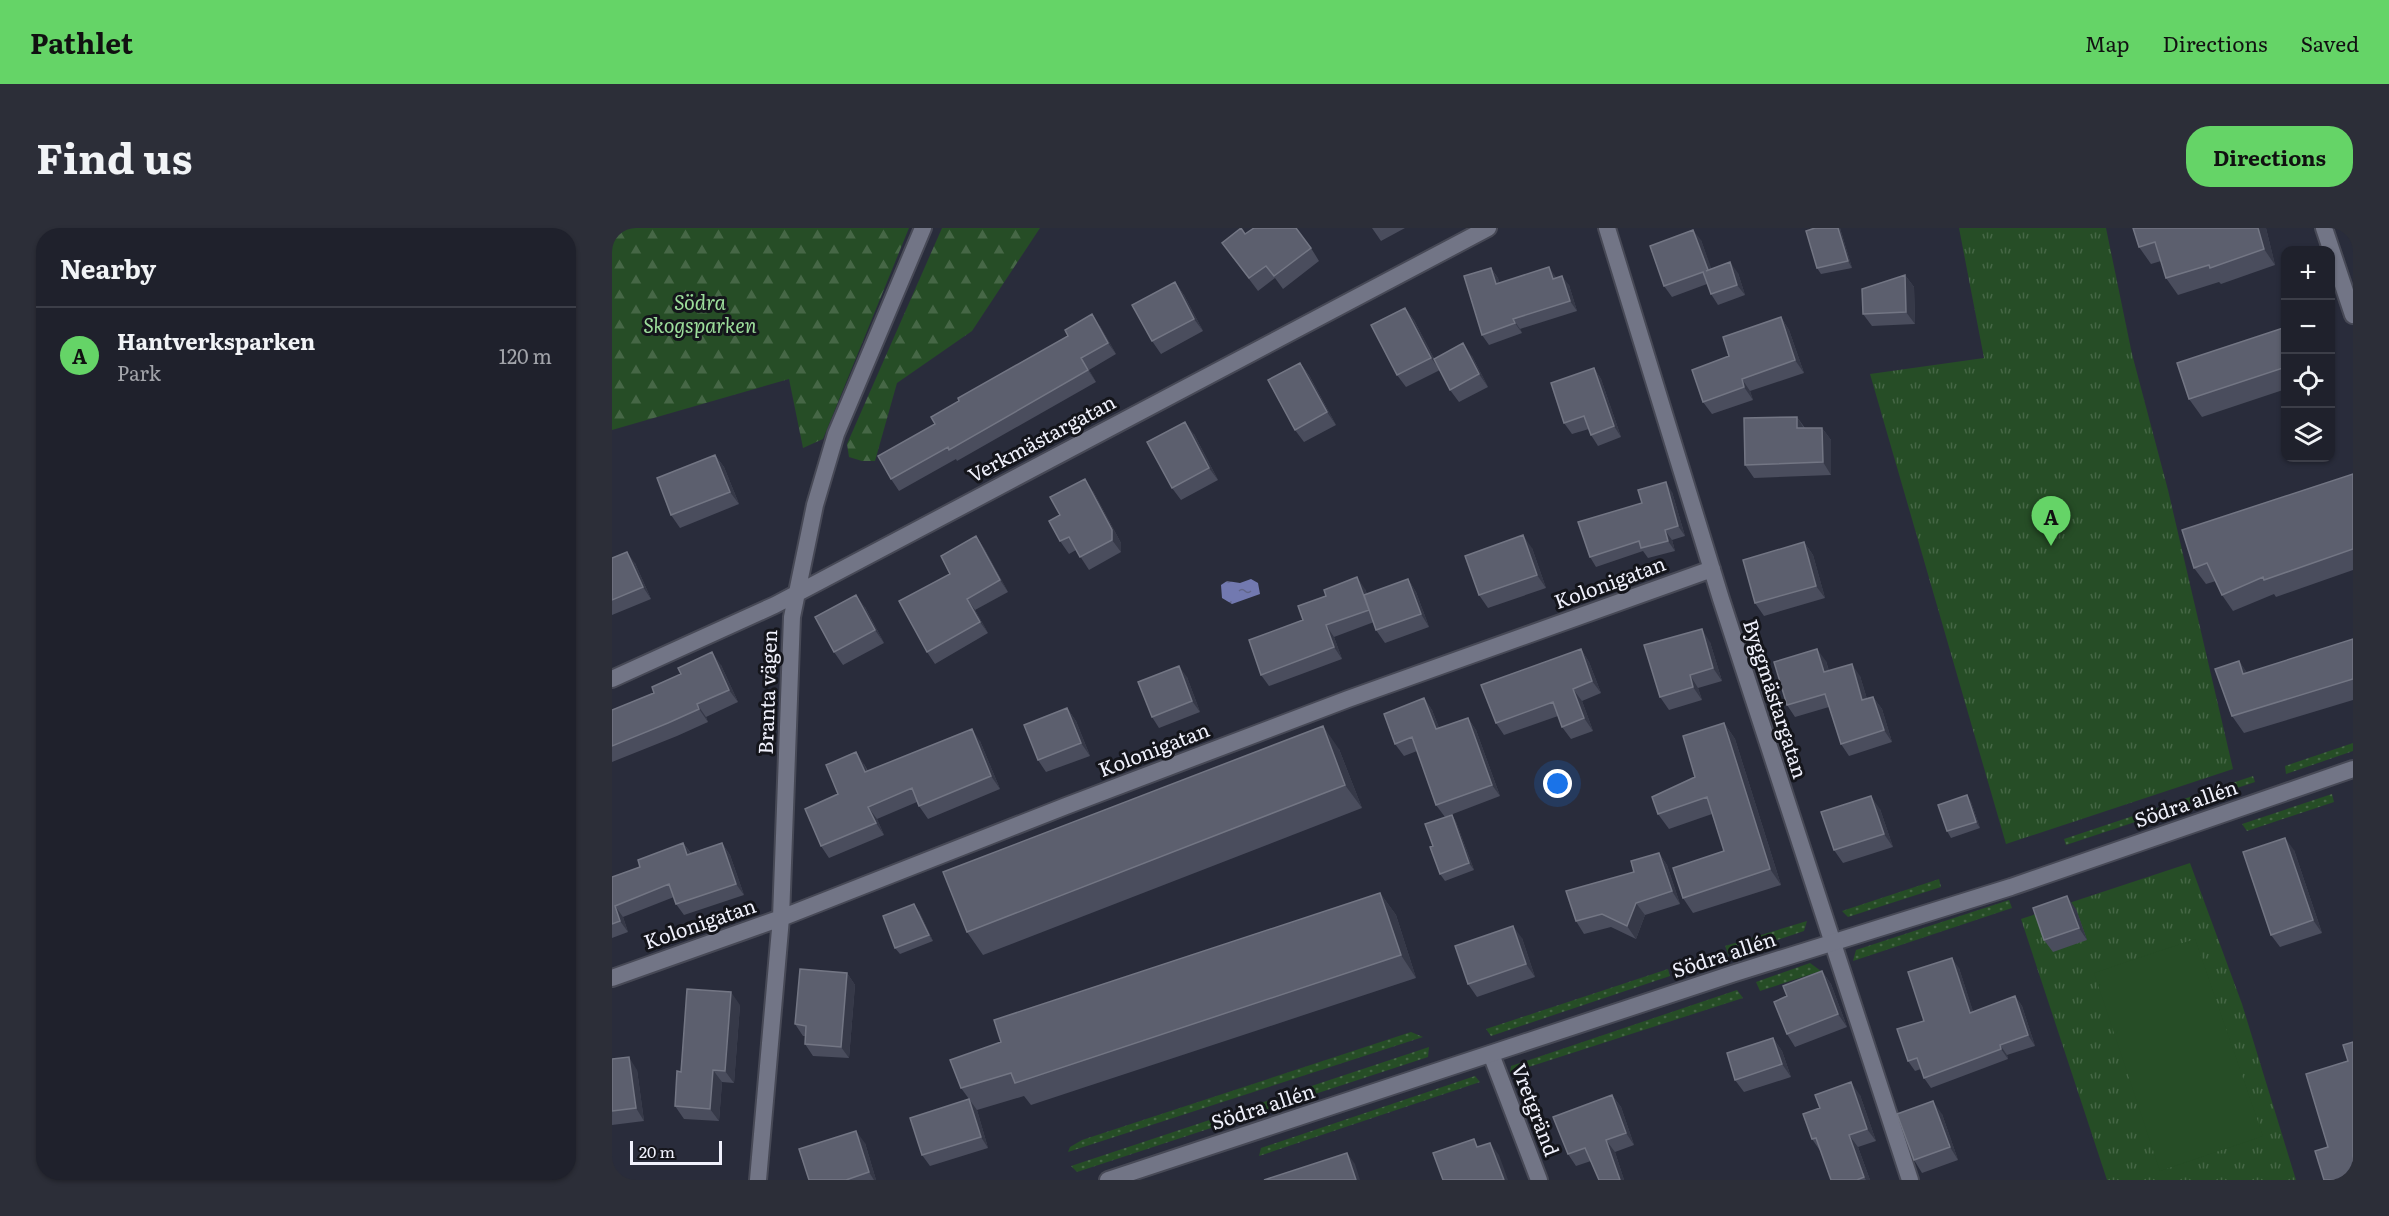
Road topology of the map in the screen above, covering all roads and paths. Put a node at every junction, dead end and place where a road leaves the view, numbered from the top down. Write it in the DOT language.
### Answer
graph roads {
  1 [pos="923,228"];
  2 [pos="1488,228"];
  3 [pos="1608,228"];
  4 [pos="2324,228"];
  5 [pos="2353,315"];
  6 [pos="1712,569"];
  7 [pos="799,592"];
  8 [pos="612,679"];
  9 [pos="2353,769"];
  10 [pos="781,918"];
  11 [pos="1832,943"];
  12 [pos="612,978"];
  13 [pos="1491,1054"];
  14 [pos="758,1180"];
  15 [pos="1108,1180"];
  16 [pos="1539,1180"];
  17 [pos="1910,1180"];
  1 -- 7 [label="street, Branta vägen"];
  2 -- 7 [label="street, Verkmästargatan"];
  3 -- 6 [label="street, Byggmästargatan"];
  4 -- 5 [label="street"];
  6 -- 10 [label="street, Kolonigatan"];
  6 -- 11 [label="street, Byggmästargatan"];
  7 -- 8 [label="street, Verkmästargatan"];
  7 -- 10 [label="street, Branta vägen"];
  9 -- 11 [label="street, Södra allén"];
  10 -- 12 [label="street, Kolonigatan"];
  10 -- 14 [label="street, Branta vägen"];
  11 -- 13 [label="street, Södra allén"];
  11 -- 17 [label="street, Byggmästargatan"];
  13 -- 15 [label="street, Södra allén"];
  13 -- 16 [label="street, Vretgränd"];
}
